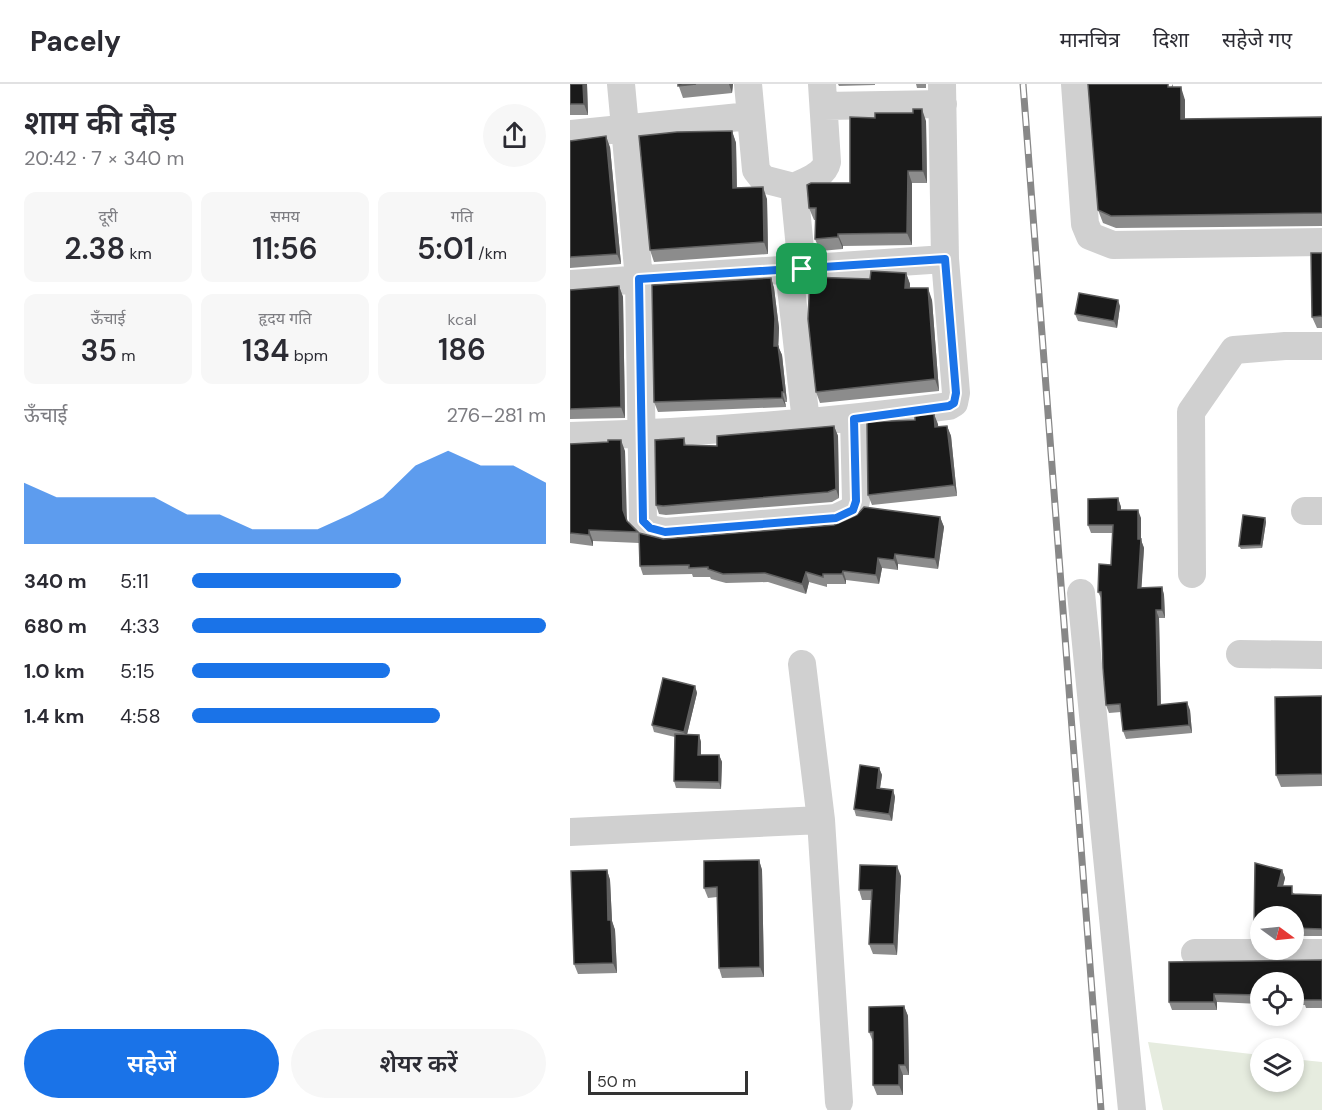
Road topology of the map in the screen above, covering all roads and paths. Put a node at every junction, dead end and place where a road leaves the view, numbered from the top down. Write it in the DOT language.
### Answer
graph roads {
  1 [pos="621,84"];
  2 [pos="748,84"];
  3 [pos="1075,84"];
  4 [pos="943,94"];
  5 [pos="823,95"];
  6 [pos="750,116"];
  7 [pos="624,129"];
  8 [pos="570,134"];
  9 [pos="794,187"];
  10 [pos="1322,242"];
  11 [pos="945,259"];
  12 [pos="795,270"];
  13 [pos="639,279"];
  14 [pos="570,284"];
  15 [pos="1322,346"];
  16 [pos="854,419"];
  17 [pos="806,422"];
  18 [pos="642,434"];
  19 [pos="570,436"];
  20 [pos="1192,574"];
  21 [pos="1081,593"];
  22 [pos="1240,654"];
  23 [pos="1322,655"];
  24 [pos="801,664"];
  25 [pos="821,820"];
  26 [pos="570,832"];
  27 [pos="1195,953"];
  28 [pos="1322,953"];
  29 [pos="839,1102"];
  30 [pos="1132,1110"];
  1 -- 7 [label="street"];
  2 -- 6 [label="street"];
  3 -- 10 [label="street"];
  4 -- 5 [label="street"];
  4 -- 11 [label="street"];
  5 -- 9 [label="street"];
  6 -- 7 [label="street"];
  6 -- 9 [label="street"];
  7 -- 8 [label="street"];
  7 -- 13 [label="street"];
  9 -- 12 [label="street"];
  11 -- 12 [label="street"];
  11 -- 16 [label="street"];
  12 -- 13 [label="street"];
  12 -- 17 [label="street"];
  13 -- 14 [label="street"];
  13 -- 18 [label="street"];
  15 -- 20 [label="street"];
  16 -- 17 [label="street"];
  16 -- 18 [label="street"];
  17 -- 18 [label="street"];
  18 -- 19 [label="street"];
  21 -- 30 [label="street"];
  22 -- 23 [label="street"];
  24 -- 25 [label="street"];
  25 -- 26 [label="street"];
  25 -- 29 [label="street"];
  27 -- 28 [label="street"];
}
